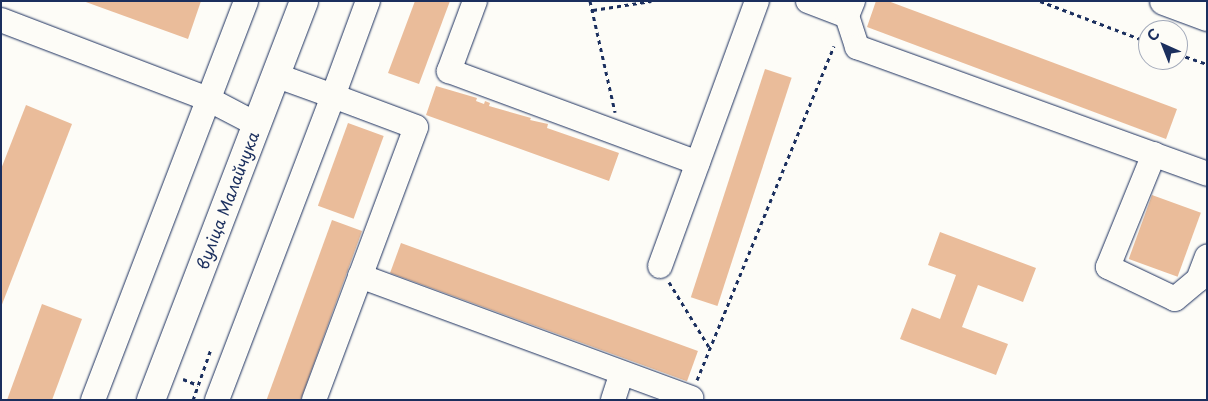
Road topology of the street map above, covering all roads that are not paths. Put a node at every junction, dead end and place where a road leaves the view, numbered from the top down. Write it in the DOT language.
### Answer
graph roads {
  1 [pos="246,1"];
  2 [pos="304,1"];
  3 [pos="368,1"];
  4 [pos="475,1"];
  5 [pos="757,1"];
  6 [pos="808,1"];
  7 [pos="1164,1"];
  8 [pos="850,8"];
  9 [pos="1207,17"];
  10 [pos="1,20"];
  11 [pos="275,75"];
  12 [pos="333,96"];
  13 [pos="210,100"];
  14 [pos="256,124"];
  15 [pos="1154,154"];
  16 [pos="698,162"];
  17 [pos="1207,174"];
  18 [pos="1207,257"];
  19 [pos="660,266"];
  20 [pos="360,276"];
  21 [pos="622,373"];
  22 [pos="691,398"];
  23 [pos="93,400"];
  24 [pos="151,400"];
  25 [pos="217,400"];
  26 [pos="314,400"];
  27 [pos="613,400"];
  1 -- 13 [label="lane"];
  2 -- 11 [label="main road, вуліца Малайчука"];
  3 -- 12 [label="lane"];
  4 -- 16 [label="lane"];
  5 -- 16 [label="lane"];
  6 -- 8 [label="lane"];
  7 -- 9 [label="main road"];
  8 -- 15 [label="lane"];
  10 -- 13 [label="lane"];
  11 -- 12 [label="lane"];
  11 -- 14 [label="main road, вуліца Малайчука"];
  12 -- 20 [label="lane"];
  12 -- 25 [label="lane"];
  13 -- 14 [label="lane"];
  13 -- 23 [label="lane"];
  14 -- 24 [label="main road, вуліца Малайчука"];
  15 -- 17 [label="lane"];
  15 -- 18 [label="lane"];
  16 -- 19 [label="lane"];
  20 -- 21 [label="lane"];
  20 -- 26 [label="lane"];
  21 -- 22 [label="lane"];
  21 -- 27 [label="lane"];
}
